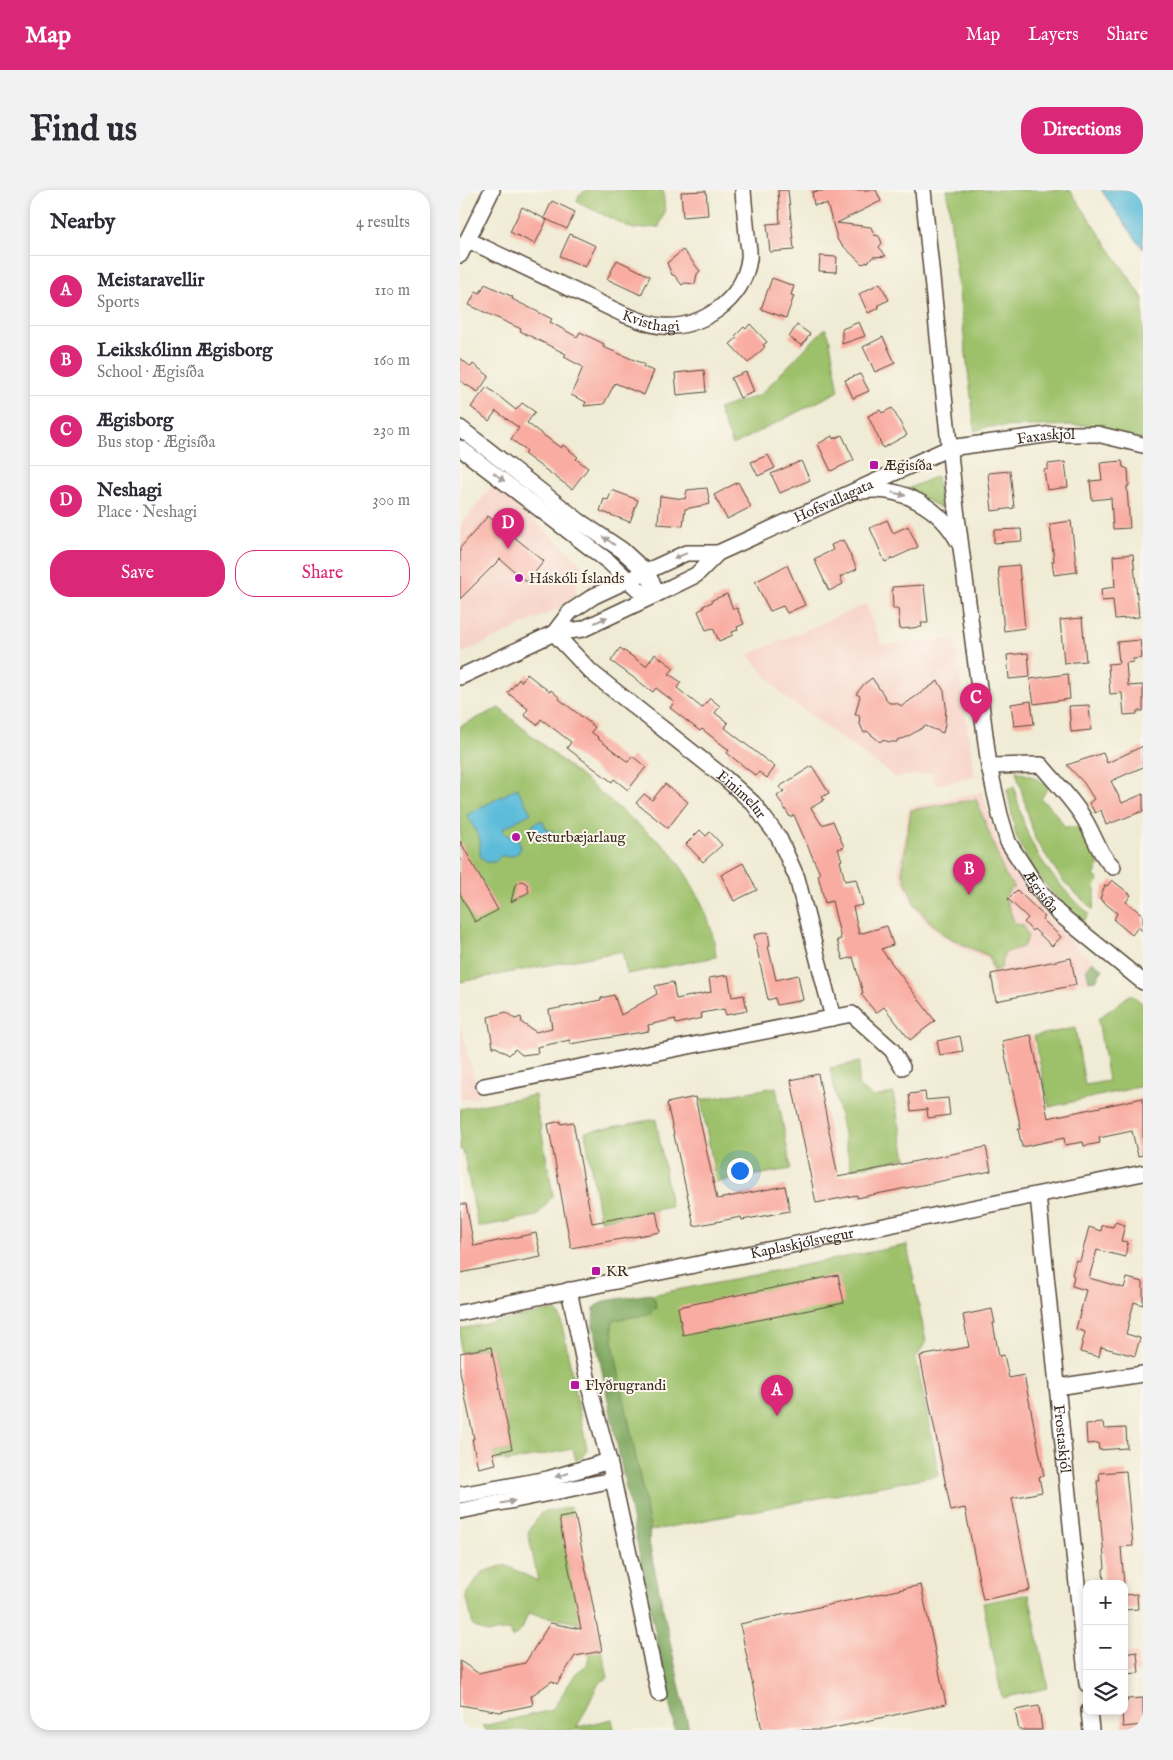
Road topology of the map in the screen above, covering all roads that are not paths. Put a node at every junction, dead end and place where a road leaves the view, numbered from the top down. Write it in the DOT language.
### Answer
graph roads {
  1 [pos="492,190"];
  2 [pos="743,190"];
  3 [pos="923,190"];
  4 [pos="468,240"];
  5 [pos="460,255"];
  6 [pos="460,428"];
  7 [pos="1143,444"];
  8 [pos="460,448"];
  9 [pos="949,448"];
  10 [pos="851,493"];
  11 [pos="961,547"];
  12 [pos="718,553"];
  13 [pos="646,572"];
  14 [pos="628,581"];
  15 [pos="653,596"];
  16 [pos="554,634"];
  17 [pos="460,677"];
  18 [pos="989,766"];
  19 [pos="1113,867"];
  20 [pos="1143,982"];
  21 [pos="834,1018"];
  22 [pos="902,1067"];
  23 [pos="484,1086"];
  24 [pos="1143,1173"];
  25 [pos="1038,1194"];
  26 [pos="569,1290"];
  27 [pos="460,1313"];
  28 [pos="1143,1374"];
  29 [pos="1057,1388"];
  30 [pos="609,1461"];
  31 [pos="613,1480"];
  32 [pos="460,1495"];
  33 [pos="460,1511"];
  34 [pos="1086,1670"];
  35 [pos="659,1694"];
  36 [pos="1089,1715"];
  37 [pos="1091,1730"];
  1 -- 4 [label="street"];
  2 -- 4 [label="street, Kvisthagi"];
  3 -- 9 [label="street, Ægisíða"];
  4 -- 5 [label="street"];
  13 -- 6 [label="street, one-way"];
  7 -- 9 [label="street, Faxaskjól"];
  8 -- 14 [label="street, one-way"];
  9 -- 10 [label="street, Hofsvallagata"];
  9 -- 11 [label="street, Ægisíða"];
  10 -- 11 [label="street, one-way"];
  10 -- 12 [label="street, Hofsvallagata"];
  11 -- 18 [label="street, Ægisíða"];
  12 -- 13 [label="street, Hofsvallagata, one-way"];
  12 -- 15 [label="street, Hofsvallagata"];
  13 -- 14 [label="street, Hofsvallagata"];
  13 -- 15 [label="street"];
  14 -- 15 [label="street"];
  14 -- 16 [label="street, Hofsvallagata"];
  16 -- 15 [label="street, Hofsvallagata, one-way"];
  16 -- 17 [label="street, Hofsvallagata"];
  16 -- 21 [label="street, Einimelur"];
  18 -- 19 [label="street"];
  18 -- 20 [label="street, Ægisíða"];
  21 -- 22 [label="street"];
  21 -- 23 [label="street"];
  24 -- 25 [label="street, Kaplaskjólsvegur"];
  25 -- 26 [label="street, Kaplaskjólsvegur"];
  25 -- 29 [label="street, Frostaskjól"];
  26 -- 27 [label="street, Kaplaskjólsvegur"];
  26 -- 30 [label="street"];
  28 -- 29 [label="street"];
  29 -- 34 [label="street, Frostaskjól"];
  30 -- 31 [label="street"];
  30 -- 32 [label="street, one-way"];
  33 -- 31 [label="street, one-way"];
  31 -- 35 [label="street"];
  36 -- 37 [label="street"];
}
